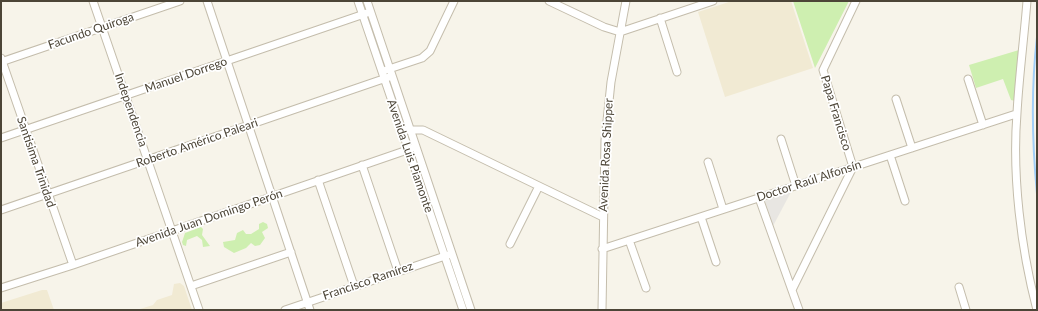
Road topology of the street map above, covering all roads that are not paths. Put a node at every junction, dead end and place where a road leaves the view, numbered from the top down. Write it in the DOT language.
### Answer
graph roads {
  1 [pos="93,1"];
  2 [pos="180,1"];
  3 [pos="207,1"];
  4 [pos="358,1"];
  5 [pos="366,1"];
  6 [pos="454,1"];
  7 [pos="549,1"];
  8 [pos="626,1"];
  9 [pos="713,1"];
  10 [pos="856,1"];
  11 [pos="1027,1"];
  12 [pos="370,12"];
  13 [pos="362,14"];
  14 [pos="660,18"];
  15 [pos="102,28"];
  16 [pos="620,32"];
  17 [pos="1,60"];
  18 [pos="227,60"];
  19 [pos="390,69"];
  20 [pos="382,71"];
  21 [pos="677,72"];
  22 [pos="392,76"];
  23 [pos="968,79"];
  24 [pos="385,80"];
  25 [pos="126,95"];
  26 [pos="896,99"];
  27 [pos="1016,114"];
  28 [pos="249,125"];
  29 [pos="983,125"];
  30 [pos="25,129"];
  31 [pos="410,130"];
  32 [pos="402,131"];
  33 [pos="1,138"];
  34 [pos="782,139"];
  35 [pos="416,147"];
  36 [pos="912,148"];
  37 [pos="408,150"];
  38 [pos="890,155"];
  39 [pos="148,160"];
  40 [pos="708,162"];
  41 [pos="362,165"];
  42 [pos="853,167"];
  43 [pos="318,180"];
  44 [pos="539,186"];
  45 [pos="796,186"];
  46 [pos="47,194"];
  47 [pos="272,196"];
  48 [pos="759,198"];
  49 [pos="905,201"];
  50 [pos="724,209"];
  51 [pos="1,210"];
  52 [pos="700,216"];
  53 [pos="603,217"];
  54 [pos="172,230"];
  55 [pos="629,240"];
  56 [pos="510,244"];
  57 [pos="602,248"];
  58 [pos="291,252"];
  59 [pos="452,254"];
  60 [pos="444,256"];
  61 [pos="716,262"];
  62 [pos="73,265"];
  63 [pos="398,271"];
  64 [pos="191,286"];
  65 [pos="354,286"];
  66 [pos="959,287"];
  67 [pos="1,288"];
  68 [pos="646,288"];
  69 [pos="792,290"];
  70 [pos="308,302"];
  71 [pos="199,310"];
  72 [pos="285,310"];
  73 [pos="310,310"];
  74 [pos="463,310"];
  75 [pos="471,310"];
  76 [pos="602,310"];
  77 [pos="799,310"];
  78 [pos="966,310"];
  79 [pos="1037,310"];
  1 -- 15 [label="street, Independencia"];
  2 -- 15 [label="street, Facundo Quiroga"];
  3 -- 18 [label="street"];
  4 -- 13 [label="street, Avenida Luis Piamonte"];
  5 -- 12 [label="street, Avenida Luis Piamonte"];
  6 -- 19 [label="street"];
  7 -- 16 [label="street"];
  8 -- 16 [label="street, Avenida Rosa Shipper"];
  9 -- 14 [label="street"];
  10 -- 42 [label="street, Papa Francisco"];
  11 -- 27 [label="street"];
  12 -- 13 [label="street, Manuel Dorrego"];
  12 -- 19 [label="street, Avenida Luis Piamonte"];
  13 -- 18 [label="street, Manuel Dorrego"];
  13 -- 20 [label="street, Avenida Luis Piamonte"];
  14 -- 16 [label="street"];
  14 -- 21 [label="street"];
  15 -- 17 [label="street, Facundo Quiroga"];
  15 -- 25 [label="street, Independencia"];
  16 -- 53 [label="street, Avenida Rosa Shipper"];
  17 -- 30 [label="street, Santisima Trinidad"];
  18 -- 25 [label="street, Manuel Dorrego"];
  18 -- 28 [label="street"];
  19 -- 20 [label="street"];
  19 -- 22 [label="street, Avenida Luis Piamonte"];
  20 -- 24 [label="street, Avenida Luis Piamonte"];
  22 -- 24 [label="street, Roberto Américo Paleari"];
  22 -- 31 [label="street, Avenida Luis Piamonte"];
  23 -- 29 [label="street"];
  24 -- 28 [label="street, Roberto Américo Paleari"];
  24 -- 32 [label="street, Avenida Luis Piamonte"];
  25 -- 30 [label="street, Manuel Dorrego"];
  25 -- 39 [label="street, Independencia"];
  26 -- 36 [label="street"];
  27 -- 29 [label="street, Doctor Raúl Alfonsín"];
  27 -- 79 [label="street"];
  28 -- 39 [label="street, Roberto Américo Paleari"];
  28 -- 47 [label="street"];
  29 -- 36 [label="street, Doctor Raúl Alfonsín"];
  30 -- 33 [label="street, Manuel Dorrego"];
  30 -- 46 [label="street, Santisima Trinidad"];
  31 -- 32 [label="street"];
  31 -- 35 [label="street, Avenida Luis Piamonte"];
  31 -- 44 [label="street"];
  32 -- 37 [label="street, Avenida Luis Piamonte"];
  34 -- 45 [label="street"];
  35 -- 37 [label="street, Avenida Juan Domingo Perón"];
  35 -- 59 [label="street, Avenida Luis Piamonte"];
  36 -- 38 [label="street, Doctor Raúl Alfonsín"];
  37 -- 41 [label="street, Avenida Juan Domingo Perón"];
  37 -- 60 [label="street, Avenida Luis Piamonte"];
  38 -- 42 [label="street, Doctor Raúl Alfonsín"];
  38 -- 49 [label="street"];
  39 -- 46 [label="street, Roberto Américo Paleari"];
  39 -- 54 [label="street, Independencia"];
  40 -- 50 [label="street"];
  41 -- 43 [label="street, Avenida Juan Domingo Perón"];
  41 -- 63 [label="street"];
  42 -- 45 [label="street, Doctor Raúl Alfonsín"];
  42 -- 69 [label="street, Papa Francisco"];
  43 -- 47 [label="street, Avenida Juan Domingo Perón"];
  43 -- 65 [label="street"];
  44 -- 53 [label="street"];
  44 -- 56 [label="street"];
  45 -- 48 [label="street, Doctor Raúl Alfonsín"];
  46 -- 51 [label="street, Roberto Américo Paleari"];
  46 -- 62 [label="street, Santisima Trinidad"];
  47 -- 54 [label="street, Avenida Juan Domingo Perón"];
  47 -- 58 [label="street"];
  48 -- 50 [label="street, Doctor Raúl Alfonsín"];
  48 -- 69 [label="street"];
  50 -- 52 [label="street, Doctor Raúl Alfonsín"];
  52 -- 55 [label="street, Doctor Raúl Alfonsín"];
  52 -- 61 [label="street"];
  53 -- 57 [label="street, Avenida Rosa Shipper"];
  54 -- 62 [label="street, Avenida Juan Domingo Perón"];
  54 -- 64 [label="street, Independencia"];
  55 -- 57 [label="street, Doctor Raúl Alfonsín"];
  55 -- 68 [label="street"];
  57 -- 76 [label="street, Avenida Rosa Shipper"];
  58 -- 64 [label="street"];
  58 -- 70 [label="street"];
  59 -- 60 [label="street, Francisco Ramírez"];
  59 -- 75 [label="street, Avenida Luis Piamonte"];
  60 -- 63 [label="street, Francisco Ramírez"];
  60 -- 74 [label="street, Avenida Luis Piamonte"];
  62 -- 67 [label="street, Avenida Juan Domingo Perón"];
  63 -- 65 [label="street, Francisco Ramírez"];
  64 -- 71 [label="street, Independencia"];
  65 -- 70 [label="street, Francisco Ramírez"];
  66 -- 78 [label="street"];
  69 -- 77 [label="street"];
  70 -- 72 [label="street, Francisco Ramírez"];
  70 -- 73 [label="street"];
}
